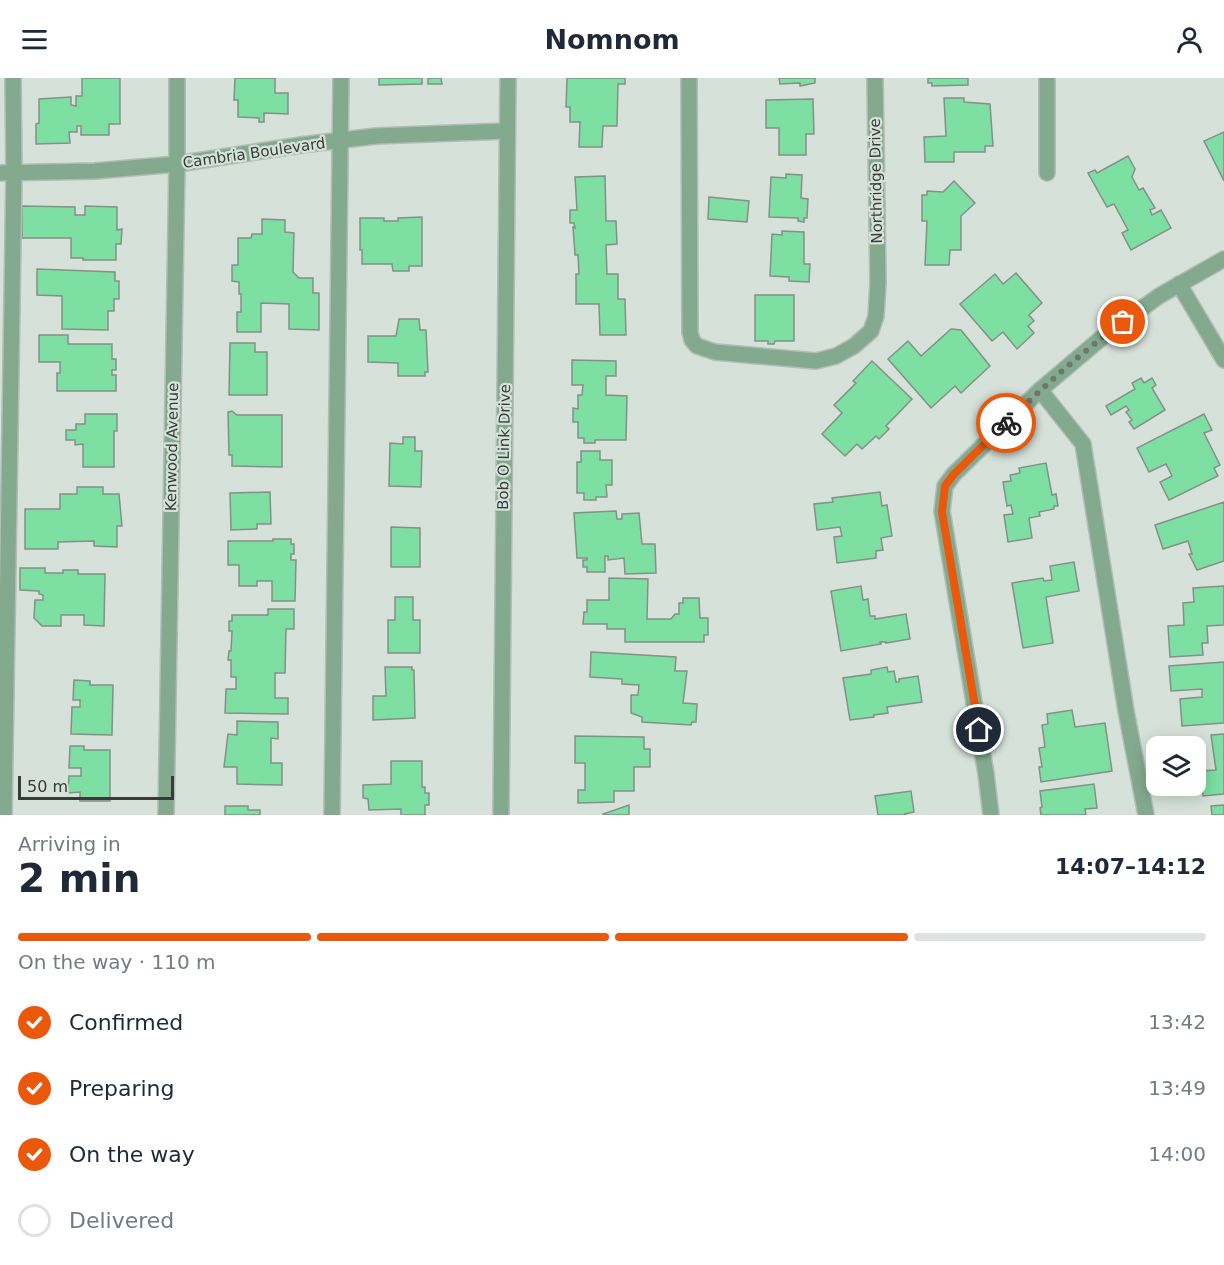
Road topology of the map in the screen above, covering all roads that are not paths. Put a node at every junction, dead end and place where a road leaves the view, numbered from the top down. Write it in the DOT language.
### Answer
graph roads {
  1 [pos="14,78"];
  2 [pos="177,78"];
  3 [pos="341,78"];
  4 [pos="508,78"];
  5 [pos="689,78"];
  6 [pos="875,78"];
  7 [pos="1047,78"];
  8 [pos="507,130"];
  9 [pos="341,140"];
  10 [pos="177,164"];
  11 [pos="7,173"];
  12 [pos="1047,173"];
  13 [pos="1224,259"];
  14 [pos="1179,284"];
  15 [pos="1224,360"];
  16 [pos="1040,390"];
  17 [pos="4,815"];
  18 [pos="166,815"];
  19 [pos="332,815"];
  20 [pos="501,815"];
  21 [pos="991,815"];
  22 [pos="1146,815"];
  1 -- 11 [label="street"];
  2 -- 10 [label="street, Kenwood Avenue"];
  3 -- 9 [label="street"];
  4 -- 8 [label="street, Bob O Link Drive"];
  5 -- 6 [label="street, Northridge Drive"];
  7 -- 12 [label="street"];
  8 -- 9 [label="street, Cambria Boulevard"];
  8 -- 20 [label="street, Bob O Link Drive"];
  9 -- 10 [label="street, Cambria Boulevard"];
  9 -- 19 [label="street"];
  10 -- 11 [label="street, Cambria Boulevard"];
  10 -- 18 [label="street, Kenwood Avenue"];
  11 -- 17 [label="street"];
  13 -- 14 [label="street"];
  14 -- 15 [label="street"];
  14 -- 16 [label="street"];
  16 -- 21 [label="street"];
  16 -- 22 [label="street"];
}
